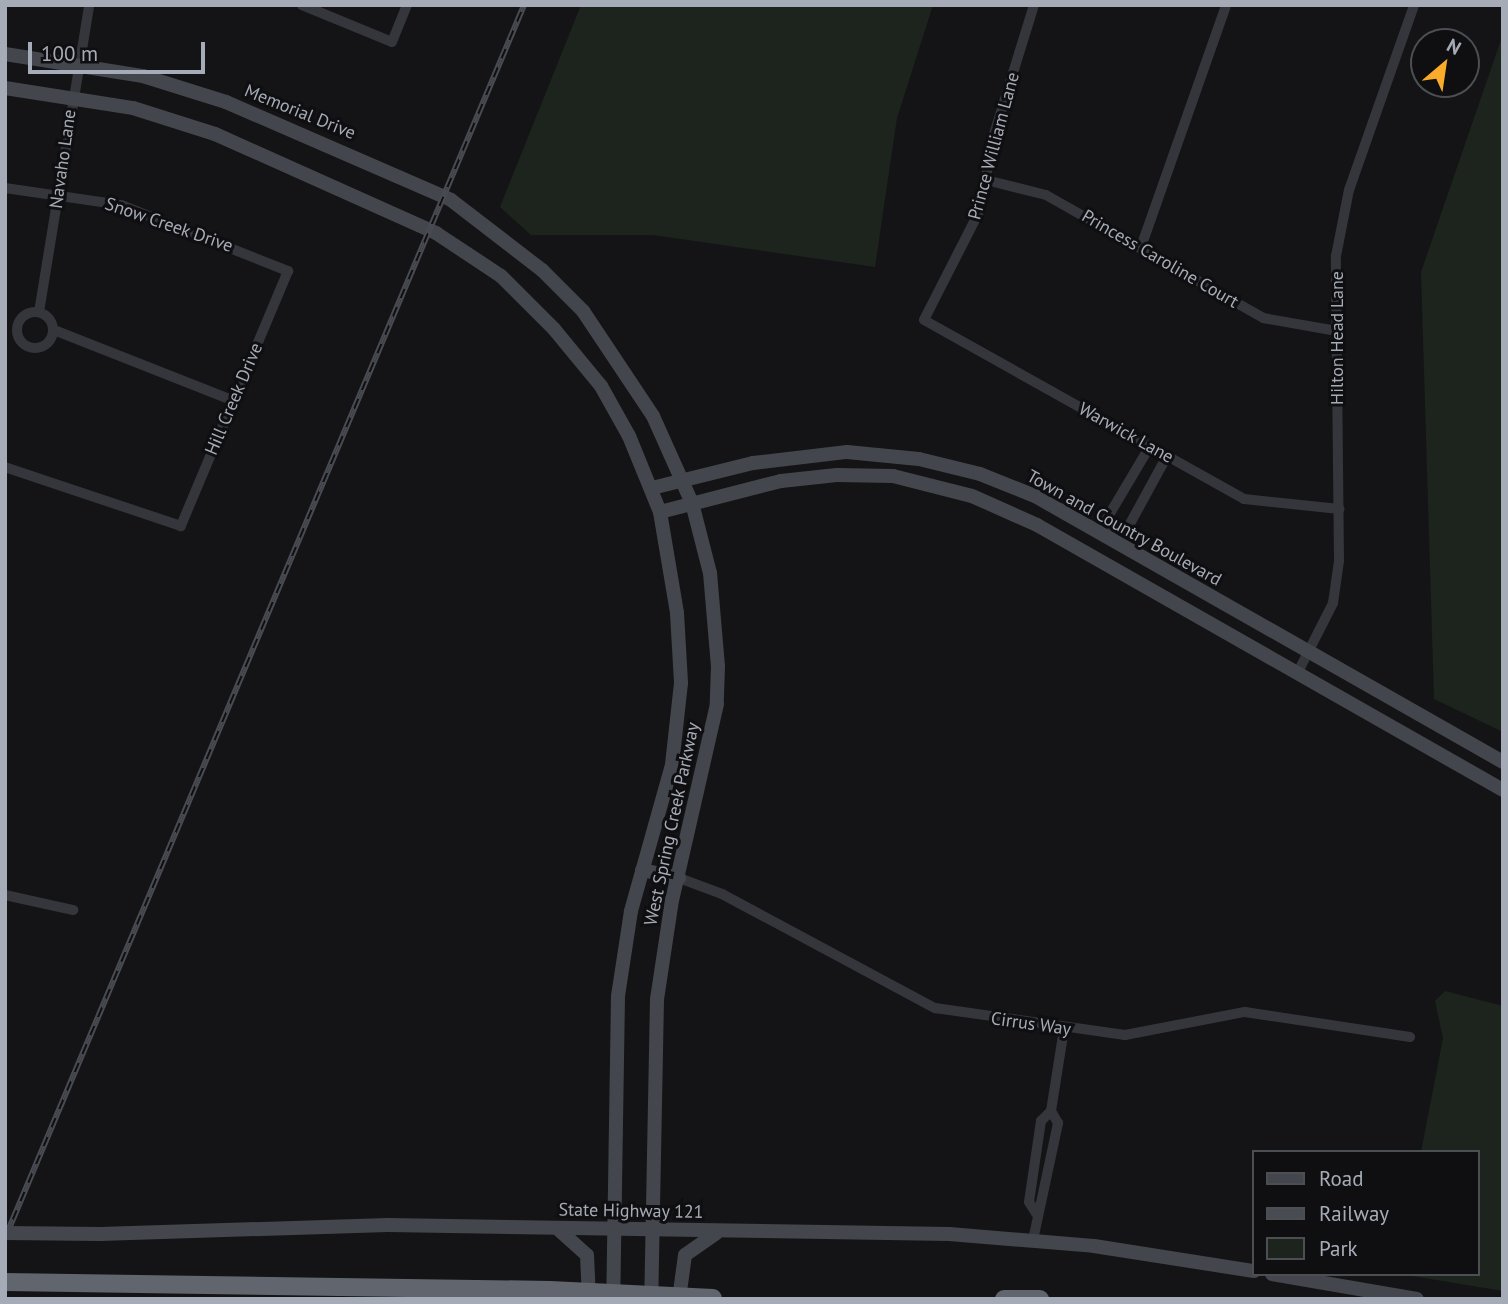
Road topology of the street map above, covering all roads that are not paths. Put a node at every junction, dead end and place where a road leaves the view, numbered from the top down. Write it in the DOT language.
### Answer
graph roads {
  1 [pos="89,5"];
  2 [pos="302,5"];
  3 [pos="407,5"];
  4 [pos="1034,5"];
  5 [pos="1226,5"];
  6 [pos="1414,5"];
  7 [pos="5,54"];
  8 [pos="78,64"];
  9 [pos="5,88"];
  10 [pos="72,95"];
  11 [pos="986,180"];
  12 [pos="5,188"];
  13 [pos="58,192"];
  14 [pos="451,201"];
  15 [pos="1141,247"];
  16 [pos="288,271"];
  17 [pos="39,312"];
  18 [pos="925,320"];
  19 [pos="5,327"];
  20 [pos="17,328"];
  21 [pos="54,330"];
  22 [pos="1337,331"];
  23 [pos="234,401"];
  24 [pos="1150,446"];
  25 [pos="1167,456"];
  26 [pos="914,458"];
  27 [pos="5,467"];
  28 [pos="682,479"];
  29 [pos="911,479"];
  30 [pos="652,488"];
  31 [pos="692,503"];
  32 [pos="1339,509"];
  33 [pos="660,512"];
  34 [pos="1084,524"];
  35 [pos="1112,534"];
  36 [pos="1072,545"];
  37 [pos="1308,653"];
  38 [pos="1297,674"];
  39 [pos="1503,762"];
  40 [pos="1503,790"];
  41 [pos="642,870"];
  42 [pos="679,878"];
  43 [pos="5,895"];
  44 [pos="73,910"];
  45 [pos="1064,1029"];
  46 [pos="1410,1037"];
  47 [pos="1051,1111"];
  48 [pos="1036,1213"];
  49 [pos="612,1228"];
  50 [pos="558,1229"];
  51 [pos="653,1229"];
  52 [pos="718,1232"];
  53 [pos="5,1233"];
  54 [pos="1033,1240"];
  55 [pos="1252,1271"];
  56 [pos="1284,1276"];
  57 [pos="5,1282"];
  58 [pos="713,1298"];
  59 [pos="589,1299"];
  60 [pos="613,1299"];
  61 [pos="651,1299"];
  62 [pos="680,1299"];
  63 [pos="723,1299"];
  64 [pos="1004,1299"];
  65 [pos="1040,1299"];
  66 [pos="1417,1299"];
  1 -- 8 [label="street, Navaho Lane"];
  2 -- 3 [label="street"];
  4 -- 11 [label="street, Prince William Lane"];
  5 -- 15 [label="street"];
  6 -- 22 [label="street, Hilton Head Lane"];
  7 -- 8 [label="main road, Memorial Drive"];
  8 -- 10 [label="street, Navaho Lane"];
  8 -- 14 [label="main road, Memorial Drive"];
  9 -- 10 [label="main road"];
  10 -- 13 [label="street, Navaho Lane"];
  10 -- 30 [label="main road, West Spring Creek Parkway"];
  11 -- 15 [label="street, Princess Caroline Court"];
  11 -- 18 [label="street, Prince William Lane"];
  12 -- 13 [label="street, Snow Creek Drive"];
  13 -- 16 [label="street, Snow Creek Drive"];
  13 -- 17 [label="street, Navaho Lane"];
  14 -- 28 [label="main road, West Spring Creek Parkway"];
  15 -- 22 [label="street, Princess Caroline Court"];
  16 -- 23 [label="street, Hill Creek Drive"];
  17 -- 20 [label="street"];
  17 -- 21 [label="street"];
  18 -- 24 [label="street, Warwick Lane"];
  19 -- 20 [label="street"];
  20 -- 21 [label="street"];
  21 -- 23 [label="street"];
  22 -- 32 [label="street, Hilton Head Lane"];
  23 -- 27 [label="street, Hill Creek Drive"];
  24 -- 25 [label="street, Warwick Lane"];
  24 -- 35 [label="street"];
  25 -- 32 [label="street, Warwick Lane"];
  25 -- 35 [label="street"];
  26 -- 28 [label="main road, Town and Country Boulevard"];
  26 -- 29 [label="main road"];
  26 -- 34 [label="main road, Town and Country Boulevard"];
  28 -- 30 [label="main road, Town and Country Boulevard"];
  28 -- 31 [label="main road, West Spring Creek Parkway"];
  29 -- 31 [label="main road"];
  29 -- 36 [label="main road"];
  30 -- 33 [label="main road, West Spring Creek Parkway"];
  31 -- 33 [label="main road"];
  31 -- 42 [label="main road, West Spring Creek Parkway"];
  32 -- 37 [label="street, Hilton Head Lane"];
  33 -- 41 [label="main road, West Spring Creek Parkway"];
  34 -- 35 [label="main road, Town and Country Boulevard"];
  34 -- 36 [label="main road"];
  35 -- 37 [label="main road, Town and Country Boulevard"];
  36 -- 38 [label="main road"];
  37 -- 38 [label="street, Hilton Head Lane"];
  37 -- 39 [label="main road, Town and Country Boulevard"];
  38 -- 40 [label="main road"];
  41 -- 42 [label="main road"];
  41 -- 49 [label="main road, West Spring Creek Parkway"];
  42 -- 45 [label="street, Cirrus Way"];
  42 -- 51 [label="main road, West Spring Creek Parkway"];
  43 -- 44 [label="street"];
  45 -- 46 [label="street, Cirrus Way"];
  45 -- 47 [label="street"];
  47 -- 48 [label="street"];
  47 -- 48 [label="street"];
  48 -- 54 [label="street"];
  49 -- 50 [label="main road, State Highway 121"];
  49 -- 51 [label="main road, State Highway 121"];
  49 -- 60 [label="main road, West Spring Creek Parkway"];
  50 -- 53 [label="main road, State Highway 121, bridge"];
  50 -- 59 [label="main road"];
  51 -- 52 [label="main road, State Highway 121"];
  51 -- 61 [label="main road, West Spring Creek Parkway"];
  52 -- 54 [label="main road, State Highway 121"];
  52 -- 62 [label="main road"];
  54 -- 55 [label="main road, State Highway 121"];
  56 -- 66 [label="main road"];
  57 -- 58 [label="highway, bridge"];
  58 -- 63 [label="highway"];
  64 -- 65 [label="highway"];
}
